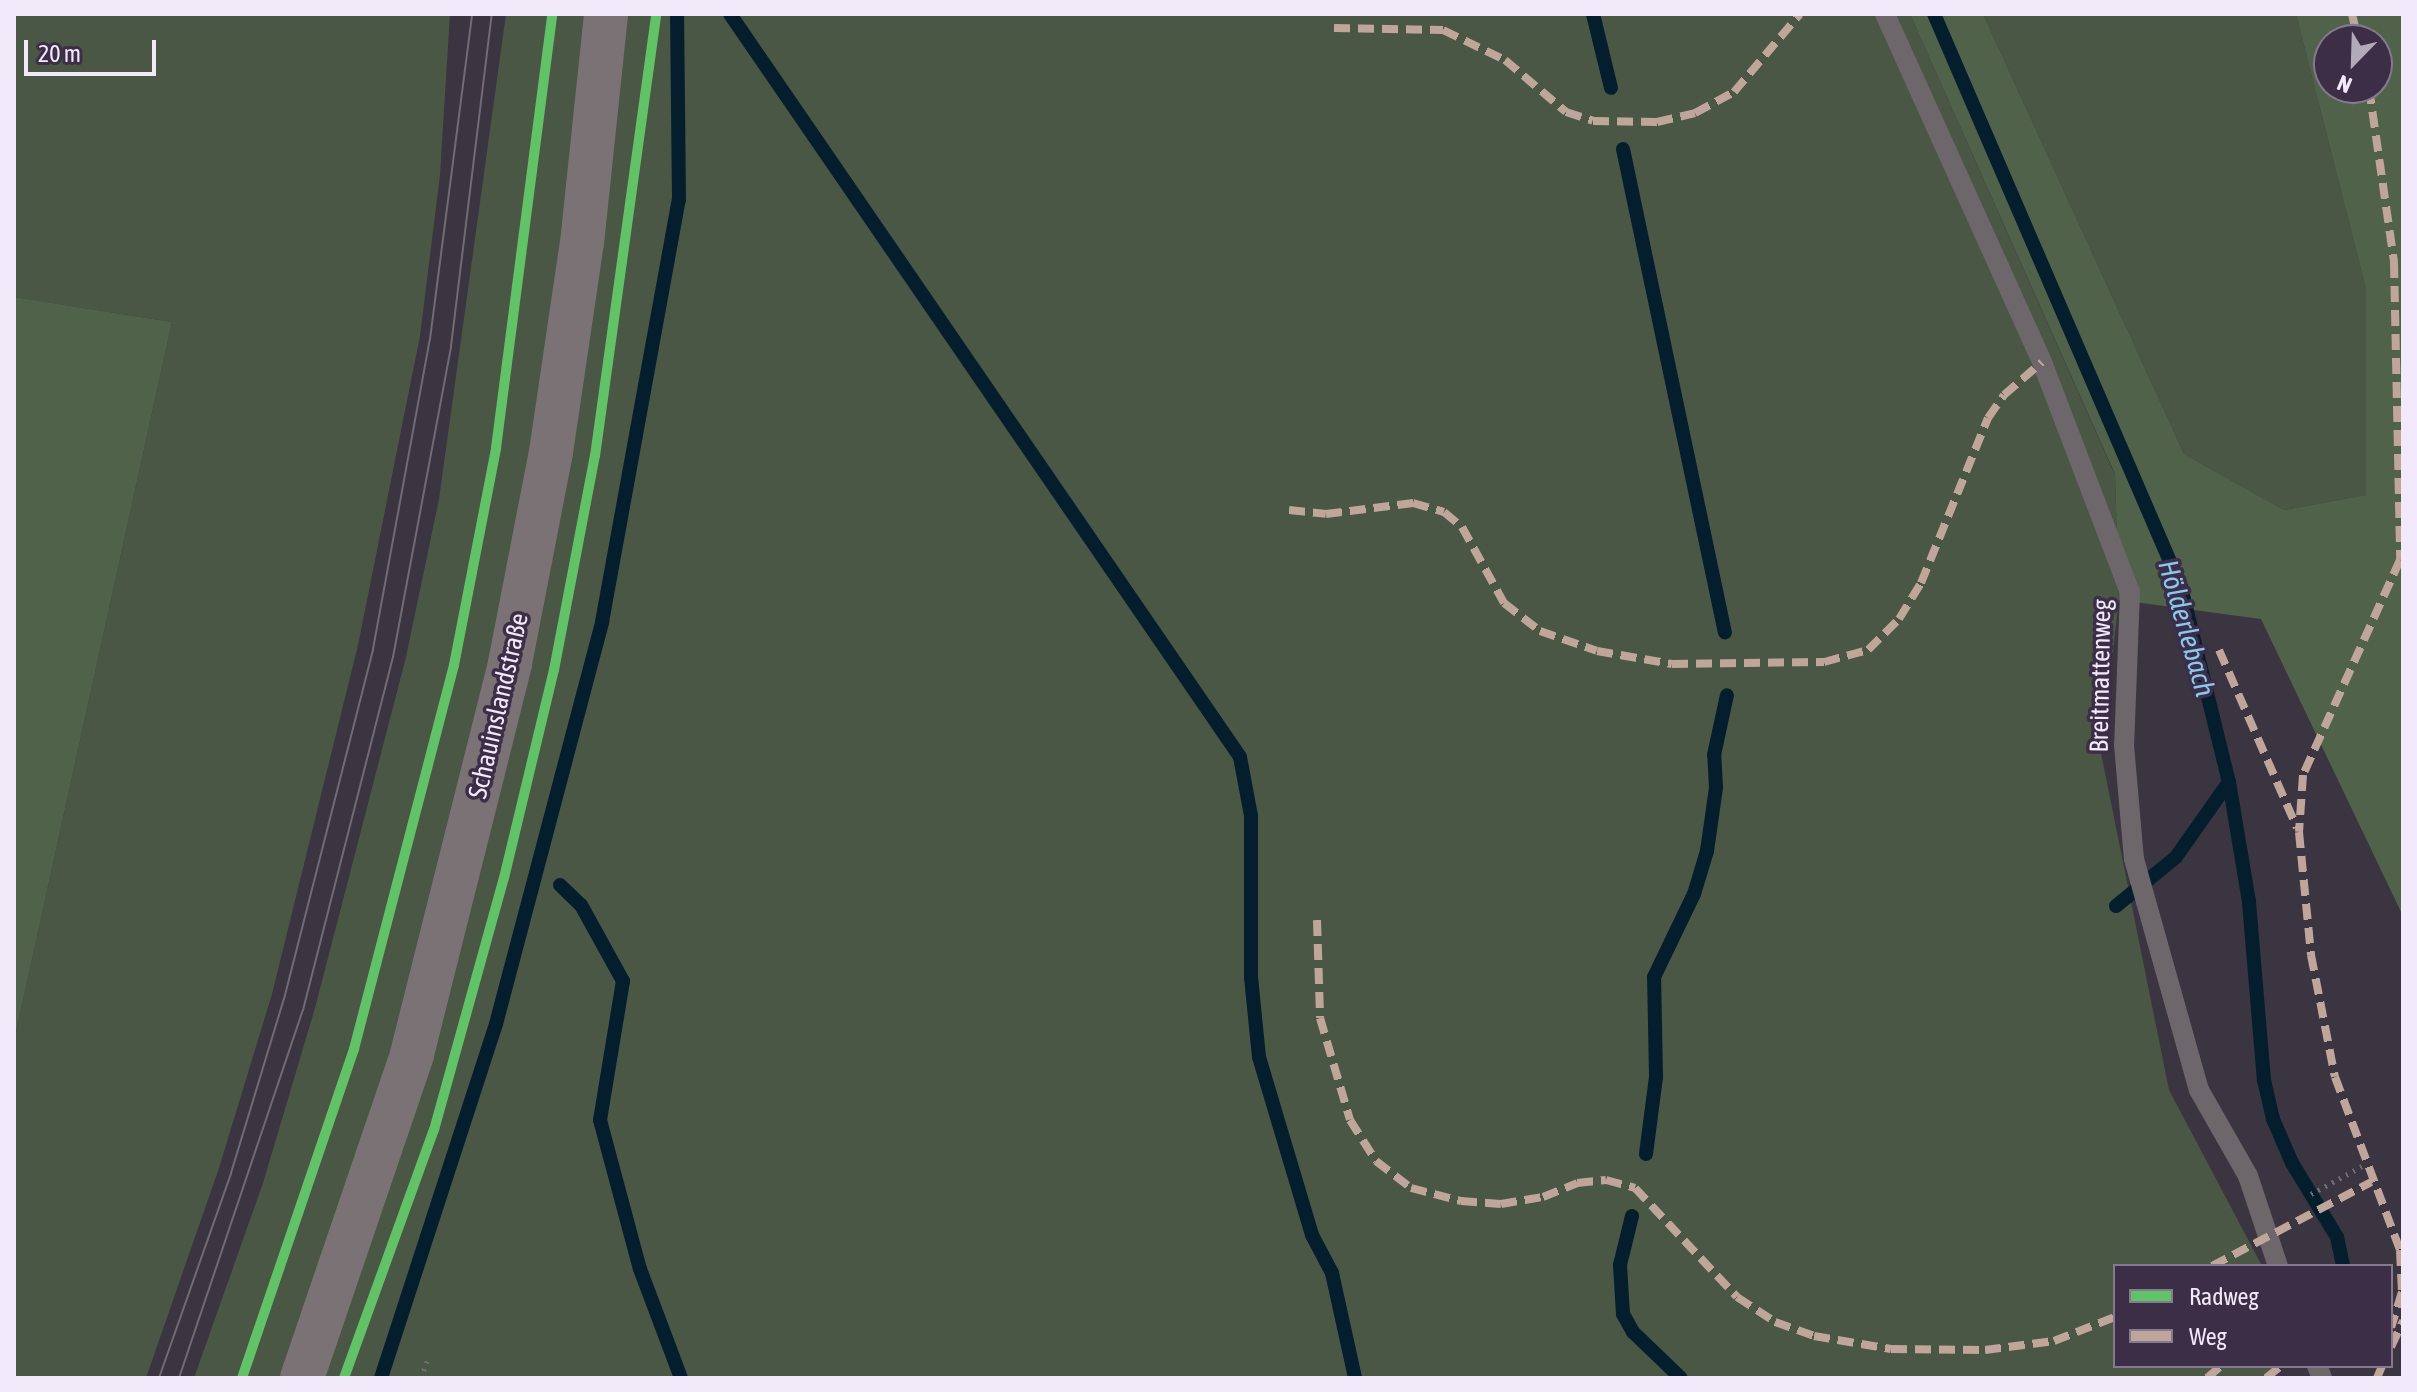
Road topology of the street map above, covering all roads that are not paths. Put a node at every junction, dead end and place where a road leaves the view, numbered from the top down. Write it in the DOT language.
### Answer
graph roads {
  1 [pos="606,14"];
  2 [pos="1885,14"];
  3 [pos="2277,1264"];
  4 [pos="302,1378"];
  1 -- 4 [label="main road, Schauinslandstraße"];
  2 -- 3 [label="lane, Breitmattenweg"];
}
